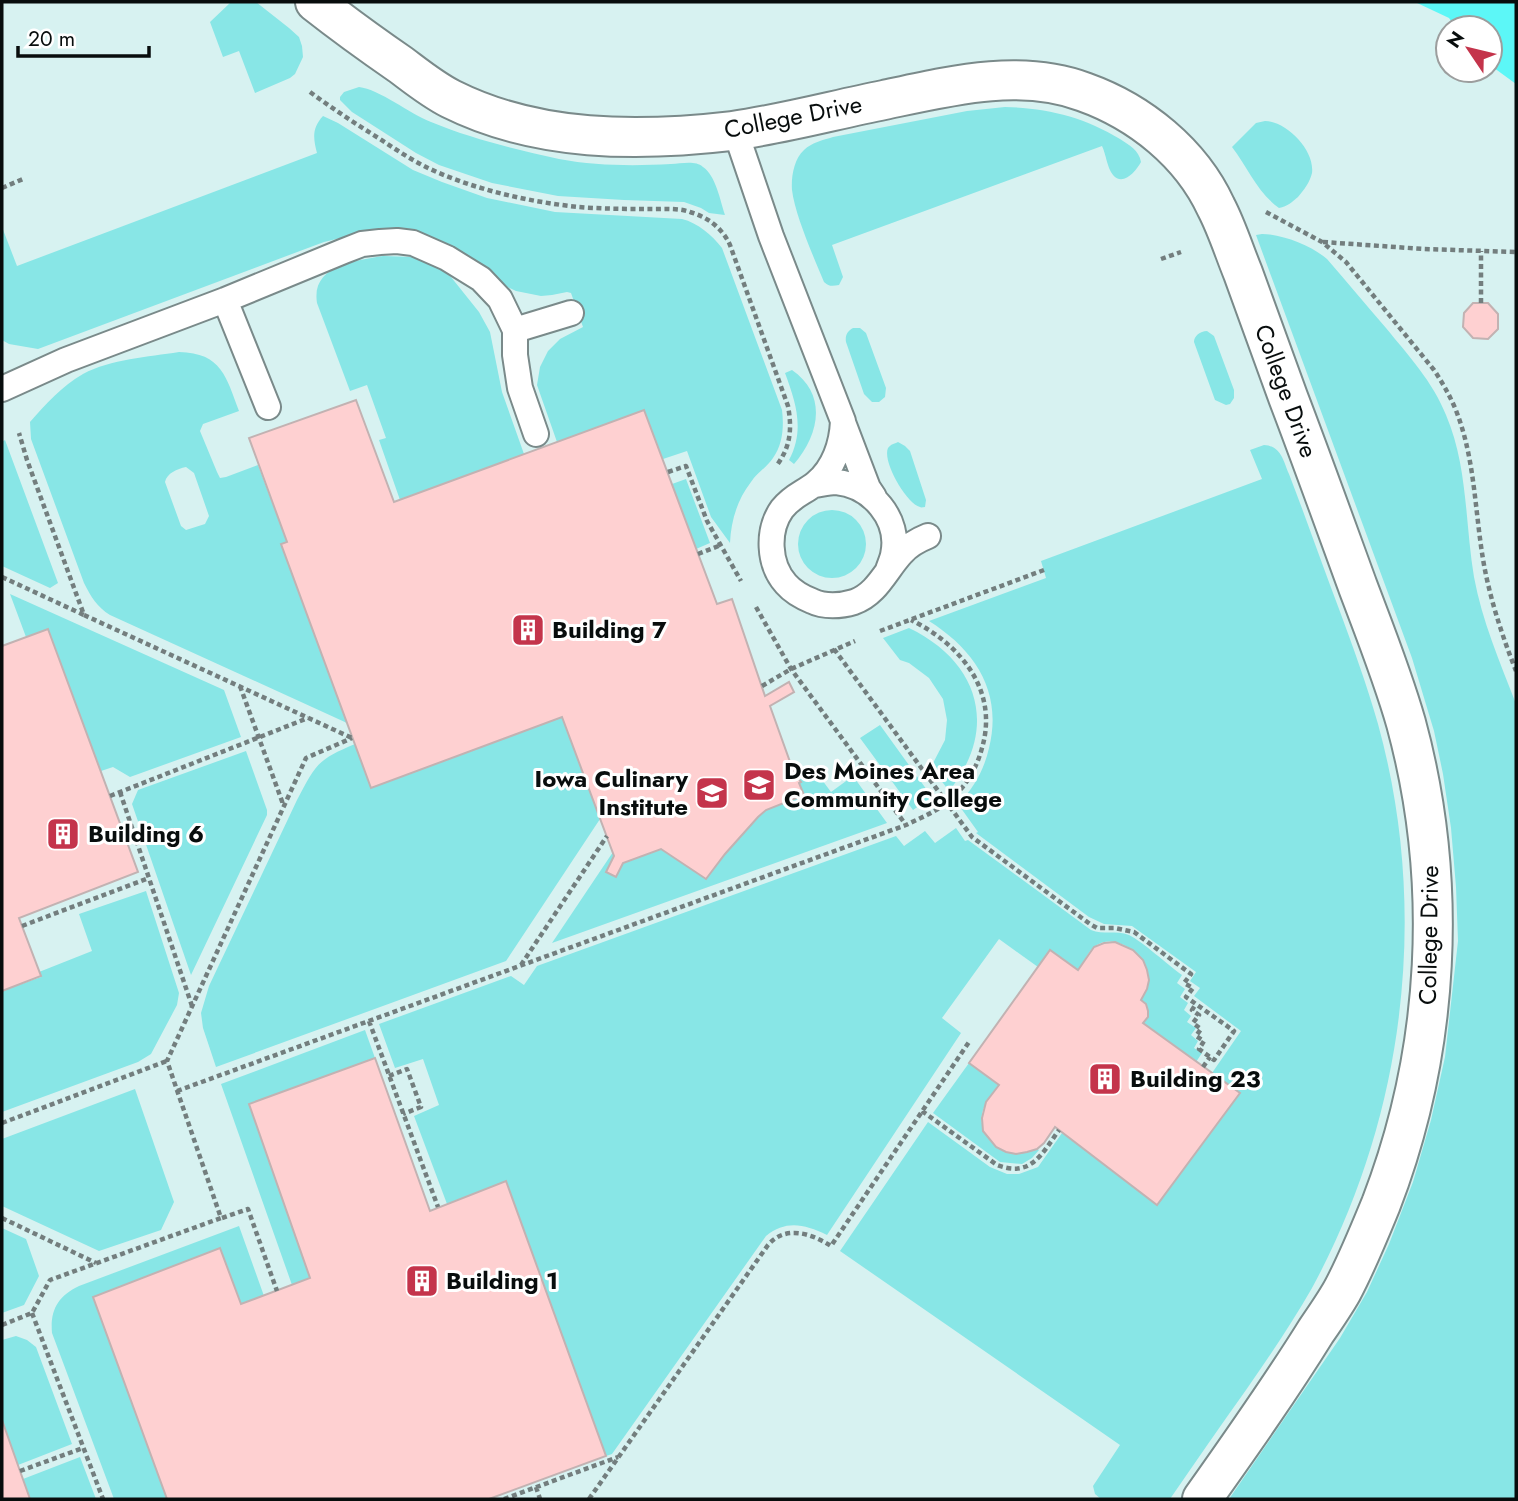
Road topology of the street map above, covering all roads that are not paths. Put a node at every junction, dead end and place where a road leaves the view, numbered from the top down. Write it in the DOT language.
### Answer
graph roads {
  1 [pos="315,2"];
  2 [pos="735,130"];
  3 [pos="225,300"];
  4 [pos="571,313"];
  5 [pos="515,330"];
  6 [pos="2,389"];
  7 [pos="268,407"];
  8 [pos="843,422"];
  9 [pos="536,434"];
  10 [pos="814,485"];
  11 [pos="880,505"];
  12 [pos="886,574"];
  13 [pos="1202,1499"];
  1 -- 2 [label="street, College Drive"];
  2 -- 8 [label="lane"];
  2 -- 13 [label="street, College Drive"];
  3 -- 5 [label="lane"];
  3 -- 6 [label="lane"];
  3 -- 7 [label="lane"];
  4 -- 5 [label="lane"];
  5 -- 9 [label="lane"];
  8 -- 10 [label="lane"];
  8 -- 11 [label="lane"];
  10 -- 11 [label="lane"];
  10 -- 12 [label="lane"];
  11 -- 12 [label="lane"];
  11 -- 12 [label="lane"];
}
